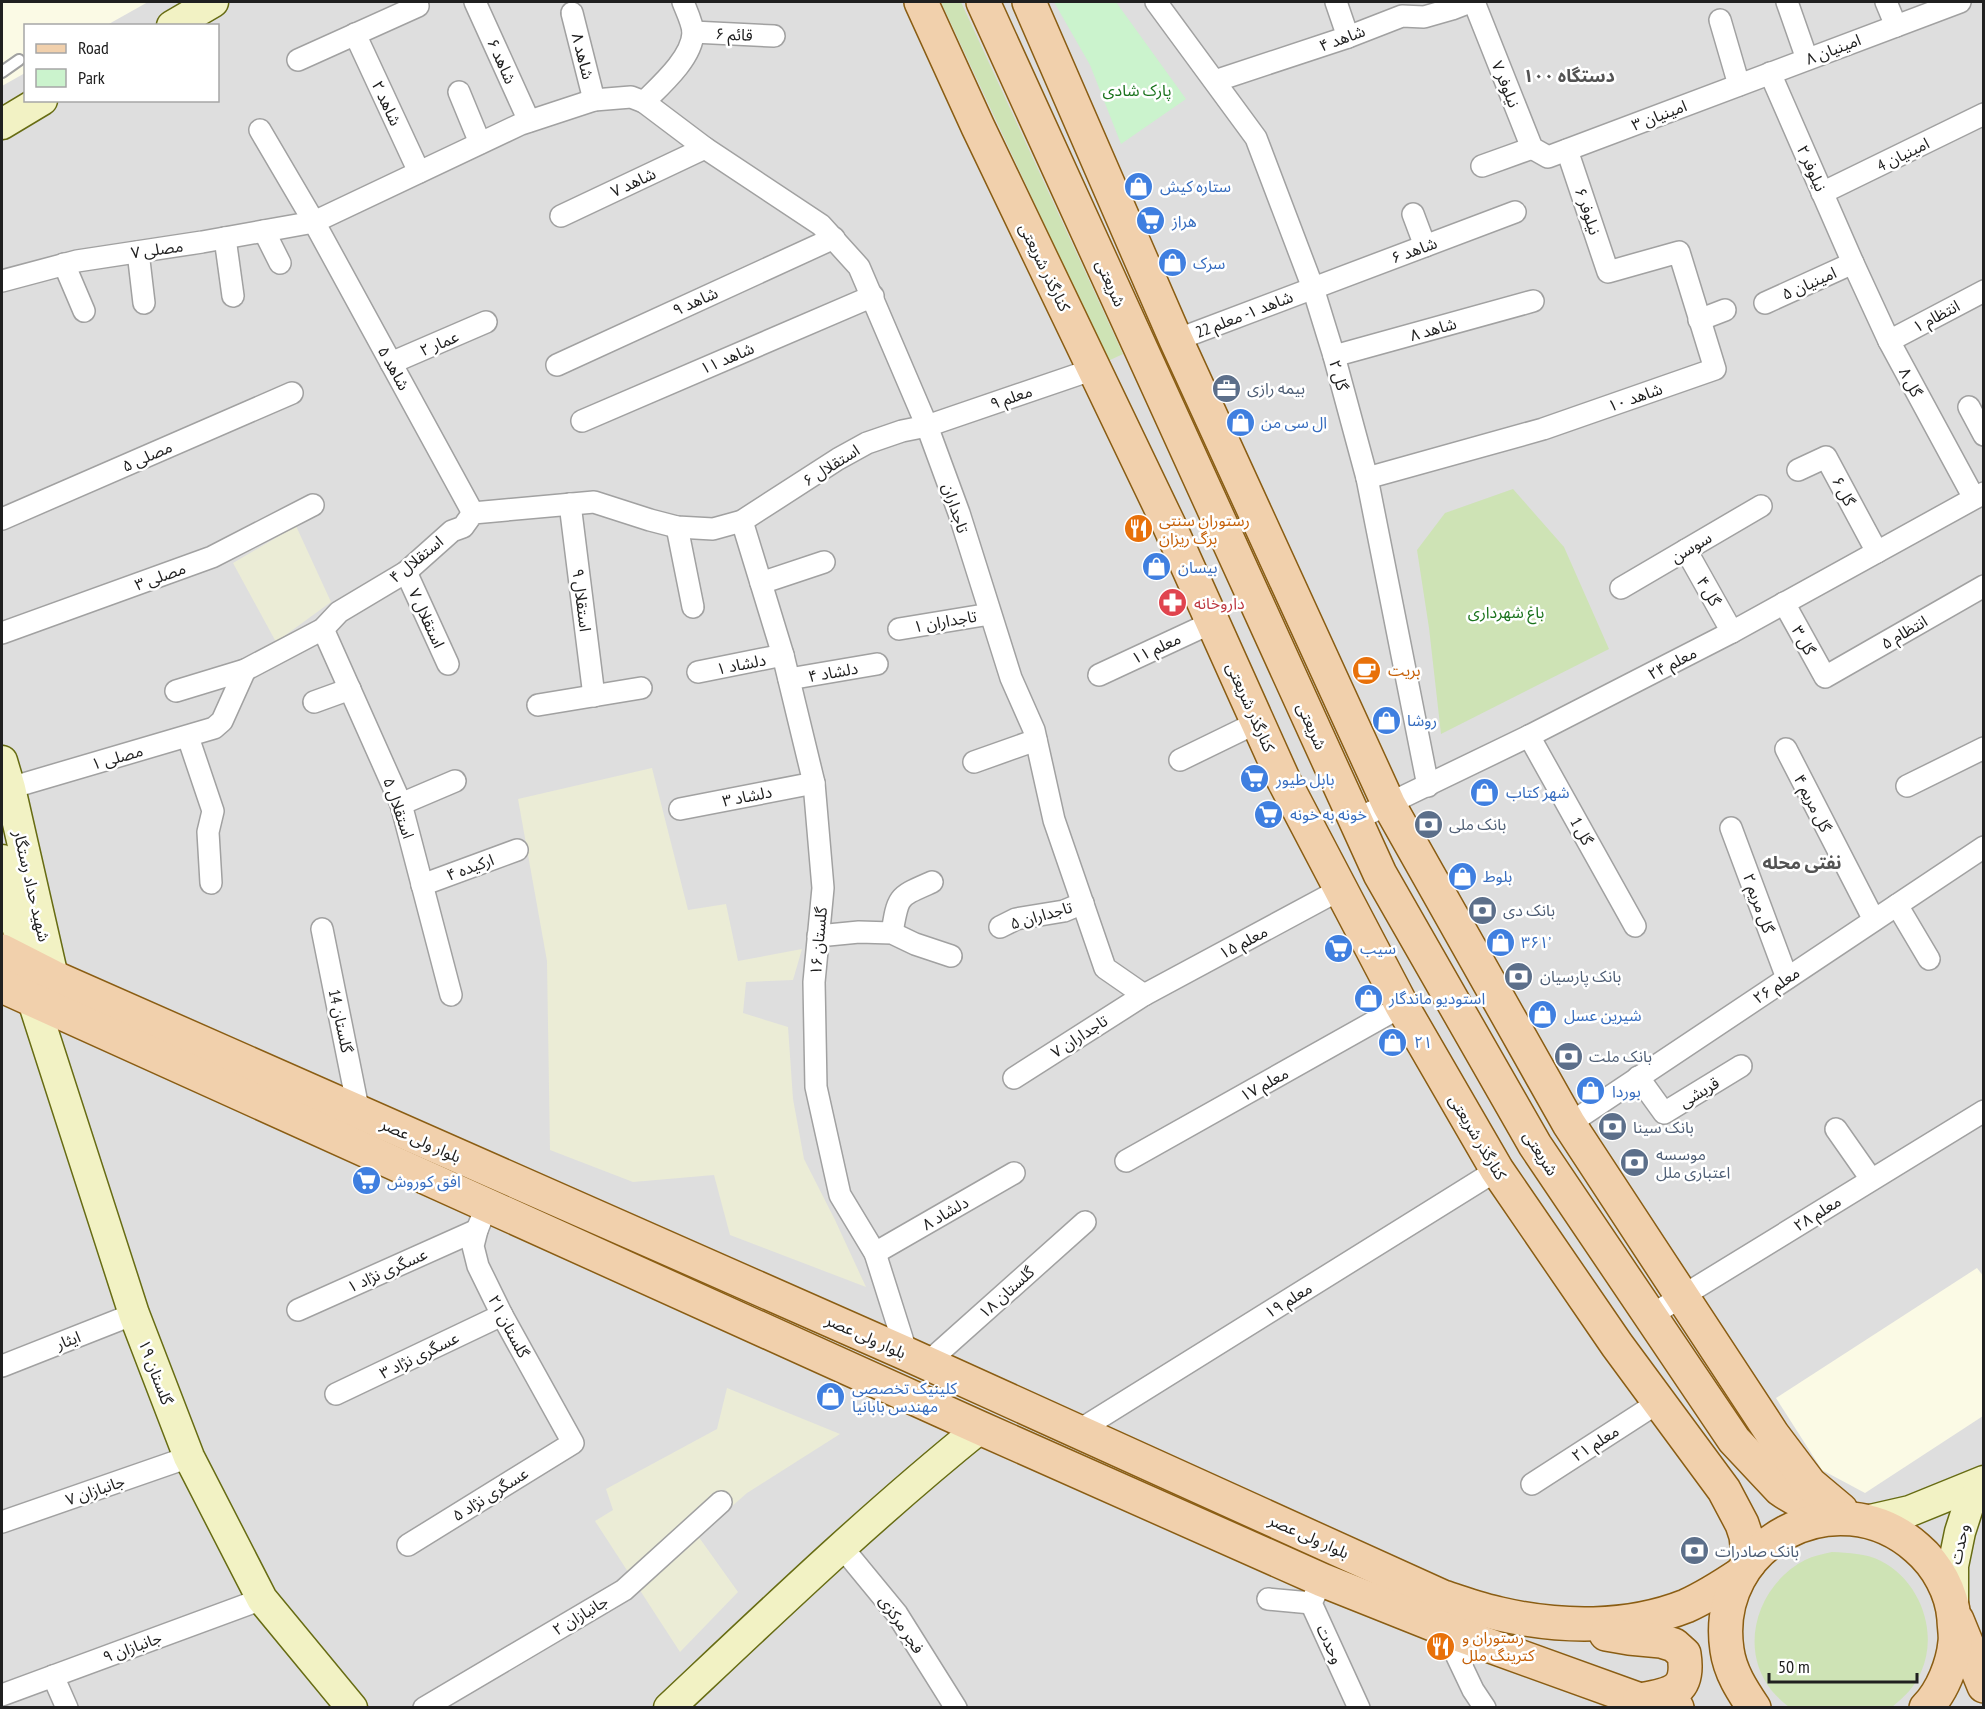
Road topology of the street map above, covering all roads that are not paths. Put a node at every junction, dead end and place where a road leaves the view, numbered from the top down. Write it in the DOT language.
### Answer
graph roads {
  1 [pos="213,2"];
  2 [pos="475,2"];
  3 [pos="683,2"];
  4 [pos="921,2"];
  5 [pos="983,2"];
  6 [pos="1029,2"];
  7 [pos="1156,2"];
  8 [pos="1336,2"];
  9 [pos="1472,2"];
  10 [pos="1787,2"];
  11 [pos="1886,2"];
  12 [pos="1960,2"];
  13 [pos="418,6"];
  14 [pos="1399,9"];
  15 [pos="572,13"];
  16 [pos="1720,21"];
  17 [pos="175,24"];
  18 [pos="1896,26"];
  19 [pos="693,33"];
  20 [pos="355,34"];
  21 [pos="774,36"];
  22 [pos="1348,37"];
  23 [pos="1807,59"];
  24 [pos="20,60"];
  25 [pos="298,60"];
  26 [pos="2,72"];
  27 [pos="1770,73"];
  28 [pos="1215,81"];
  29 [pos="1739,85"];
  30 [pos="459,92"];
  31 [pos="594,99"];
  32 [pos="38,102"];
  33 [pos="644,102"];
  34 [pos="1983,114"];
  35 [pos="6,119"];
  36 [pos="529,121"];
  37 [pos="260,130"];
  38 [pos="480,143"];
  39 [pos="705,148"];
  40 [pos="1549,152"];
  41 [pos="1482,166"];
  42 [pos="419,172"];
  43 [pos="1822,193"];
  44 [pos="1515,212"];
  45 [pos="1413,214"];
  46 [pos="561,216"];
  47 [pos="314,222"];
  48 [pos="264,231"];
  49 [pos="225,238"];
  50 [pos="834,238"];
  51 [pos="1425,246"];
  52 [pos="138,252"];
  53 [pos="279,263"];
  54 [pos="1853,263"];
  55 [pos="64,264"];
  56 [pos="1608,272"];
  57 [pos="2,281"];
  58 [pos="1313,288"];
  59 [pos="1983,291"];
  60 [pos="232,296"];
  61 [pos="873,296"];
  62 [pos="1533,301"];
  63 [pos="144,303"];
  64 [pos="1765,303"];
  65 [pos="1725,310"];
  66 [pos="84,311"];
  67 [pos="1699,320"];
  68 [pos="486,322"];
  69 [pos="1176,340"];
  70 [pos="1889,341"];
  71 [pos="1142,351"];
  72 [pos="1334,356"];
  73 [pos="391,363"];
  74 [pos="557,365"];
  75 [pos="1094,369"];
  76 [pos="292,393"];
  77 [pos="1969,407"];
  78 [pos="582,421"];
  79 [pos="927,426"];
  80 [pos="1983,435"];
  81 [pos="1798,471"];
  82 [pos="1367,477"];
  83 [pos="1978,496"];
  84 [pos="570,504"];
  85 [pos="313,505"];
  86 [pos="1761,506"];
  87 [pos="473,513"];
  88 [pos="2,519"];
  89 [pos="742,521"];
  90 [pos="677,527"];
  91 [pos="1686,550"];
  92 [pos="1877,552"];
  93 [pos="824,562"];
  94 [pos="406,572"];
  95 [pos="761,583"];
  96 [pos="1983,586"];
  97 [pos="1621,588"];
  98 [pos="1784,603"];
  99 [pos="693,607"];
  100 [pos="990,614"];
  101 [pos="1213,622"];
  102 [pos="322,629"];
  103 [pos="899,629"];
  104 [pos="1732,632"];
  105 [pos="2,633"];
  106 [pos="783,655"];
  107 [pos="448,664"];
  108 [pos="876,664"];
  109 [pos="245,670"];
  110 [pos="698,672"];
  111 [pos="1099,675"];
  112 [pos="1824,677"];
  113 [pos="789,679"];
  114 [pos="641,688"];
  115 [pos="350,689"];
  116 [pos="176,691"];
  117 [pos="594,696"];
  118 [pos="314,702"];
  119 [pos="538,705"];
  120 [pos="1258,722"];
  121 [pos="1529,736"];
  122 [pos="188,737"];
  123 [pos="1036,740"];
  124 [pos="1786,749"];
  125 [pos="1982,751"];
  126 [pos="1180,760"];
  127 [pos="974,762"];
  128 [pos="6,775"];
  129 [pos="455,781"];
  130 [pos="814,783"];
  131 [pos="1428,786"];
  132 [pos="1907,786"];
  133 [pos="401,804"];
  134 [pos="1389,805"];
  135 [pos="680,808"];
  136 [pos="1354,820"];
  137 [pos="1731,828"];
  138 [pos="1983,847"];
  139 [pos="517,850"];
  140 [pos="2,860"];
  141 [pos="932,882"];
  142 [pos="211,883"];
  143 [pos="422,885"];
  144 [pos="1341,889"];
  145 [pos="1083,903"];
  146 [pos="1896,905"];
  147 [pos="1874,920"];
  148 [pos="1635,926"];
  149 [pos="1000,927"];
  150 [pos="322,929"];
  151 [pos="892,933"];
  152 [pos="818,936"];
  153 [pos="951,956"];
  154 [pos="1929,959"];
  155 [pos="20,978"];
  156 [pos="1787,978"];
  157 [pos="1144,994"];
  158 [pos="451,995"];
  159 [pos="1402,1006"];
  160 [pos="1741,1066"];
  161 [pos="1638,1077"];
  162 [pos="1014,1078"];
  163 [pos="1983,1111"];
  164 [pos="359,1113"];
  165 [pos="1569,1124"];
  166 [pos="1836,1129"];
  167 [pos="1126,1161"];
  168 [pos="1497,1170"];
  169 [pos="1014,1173"];
  170 [pos="1871,1179"];
  171 [pos="482,1217"];
  172 [pos="1085,1222"];
  173 [pos="875,1253"];
  174 [pos="1682,1296"];
  175 [pos="298,1310"];
  176 [pos="134,1314"];
  177 [pos="502,1315"];
  178 [pos="1650,1316"];
  179 [pos="917,1359"];
  180 [pos="2,1366"];
  181 [pos="336,1394"];
  182 [pos="1659,1402"];
  183 [pos="980,1428"];
  184 [pos="1078,1431"];
  185 [pos="1734,1440"];
  186 [pos="573,1443"];
  187 [pos="189,1457"];
  188 [pos="1983,1483"];
  189 [pos="1532,1484"];
  190 [pos="721,1502"];
  191 [pos="1855,1519"];
  192 [pos="2,1522"];
  193 [pos="408,1545"];
  194 [pos="842,1546"];
  195 [pos="1745,1568"];
  196 [pos="1316,1592"];
  197 [pos="262,1599"];
  198 [pos="1268,1599"];
  199 [pos="1953,1609"];
  200 [pos="1536,1621"];
  201 [pos="1460,1635"];
  202 [pos="53,1676"];
  203 [pos="1983,1686"];
  204 [pos="2,1695"];
  205 [pos="1640,1700"];
  206 [pos="67,1707"];
  207 [pos="351,1707"];
  208 [pos="424,1707"];
  209 [pos="669,1707"];
  210 [pos="956,1707"];
  211 [pos="1359,1707"];
  212 [pos="1485,1707"];
  213 [pos="1677,1707"];
  214 [pos="1754,1707"];
  215 [pos="1926,1707"];
  1 -- 17 [label="main road"];
  2 -- 36 [label="street, شاهد ۶"];
  3 -- 19 [label="street"];
  4 -- 75 [label="main road, کنارگذر شریعتی"];
  5 -- 71 [label="main road, شریعتی"];
  6 -- 69 [label="main road"];
  7 -- 28 [label="street, گل ۲"];
  8 -- 22 [label="street"];
  9 -- 14 [label="street, شاهد ۴"];
  9 -- 40 [label="street, نیلوفر ۷"];
  10 -- 23 [label="street"];
  11 -- 18 [label="street"];
  12 -- 18 [label="street, امینیان ۸"];
  13 -- 20 [label="street"];
  14 -- 22 [label="street, شاهد ۴"];
  15 -- 31 [label="street, شاهد ۸"];
  16 -- 29 [label="street"];
  18 -- 23 [label="street, امینیان ۸"];
  19 -- 21 [label="street, قائم ۶"];
  19 -- 33 [label="street"];
  20 -- 25 [label="street"];
  20 -- 42 [label="street, شاهد ۲"];
  22 -- 28 [label="street, شاهد ۴"];
  23 -- 27 [label="street, امینیان ۸"];
  24 -- 26 [label="lane"];
  27 -- 29 [label="street, امینیان ۳"];
  27 -- 43 [label="street, نیلوفر ۲"];
  28 -- 58 [label="street, گل ۲"];
  29 -- 40 [label="street, امینیان ۳"];
  30 -- 38 [label="street"];
  31 -- 33 [label="street, مصلی ۷"];
  31 -- 36 [label="street, مصلی ۷"];
  32 -- 35 [label="main road"];
  33 -- 39 [label="street, تاجداران"];
  34 -- 43 [label="street, امینیان 4"];
  36 -- 38 [label="street, مصلی ۷"];
  37 -- 47 [label="street, شاهد ۵"];
  38 -- 42 [label="street, مصلی ۷"];
  39 -- 46 [label="street, شاهد ۷"];
  39 -- 50 [label="street, تاجداران"];
  40 -- 41 [label="street, امینیان ۳"];
  40 -- 56 [label="street, نیلوفر ۶"];
  42 -- 47 [label="street, مصلی ۷"];
  43 -- 54 [label="street, نیلوفر ۲"];
  44 -- 51 [label="street, شاهد ۶"];
  45 -- 51 [label="street"];
  47 -- 48 [label="street, مصلی ۷"];
  47 -- 73 [label="street, شاهد ۵"];
  48 -- 49 [label="street, مصلی ۷"];
  48 -- 53 [label="street"];
  49 -- 52 [label="street, مصلی ۷"];
  49 -- 60 [label="street"];
  50 -- 61 [label="street, تاجداران"];
  50 -- 74 [label="street, شاهد ۹"];
  51 -- 58 [label="street, شاهد ۶"];
  52 -- 55 [label="street, مصلی ۷"];
  52 -- 63 [label="street"];
  54 -- 64 [label="street, امینیان ۵"];
  54 -- 70 [label="street, گل ۸"];
  55 -- 57 [label="street, مصلی ۷"];
  55 -- 66 [label="street"];
  56 -- 67 [label="street, شاهد ۱۰"];
  58 -- 69 [label="street, شاهد ۱- معلم 22"];
  58 -- 72 [label="street, گل ۲"];
  59 -- 70 [label="street, انتظام ۱"];
  61 -- 78 [label="street, شاهد ۱۱"];
  61 -- 79 [label="street, تاجداران"];
  62 -- 72 [label="street, شاهد ۸"];
  65 -- 67 [label="street"];
  67 -- 82 [label="street, شاهد ۱۰"];
  68 -- 73 [label="street, عمار ۲"];
  69 -- 134 [label="main road"];
  70 -- 83 [label="street, گل ۸"];
  71 -- 75 [label="main road"];
  71 -- 136 [label="main road, شریعتی"];
  72 -- 82 [label="street, گل ۲"];
  73 -- 87 [label="street, شاهد ۵"];
  75 -- 79 [label="street, معلم ۹"];
  75 -- 101 [label="main road, کنارگذر شریعتی"];
  76 -- 88 [label="street, مصلی ۵"];
  77 -- 80 [label="street"];
  79 -- 89 [label="street, استقلال ۶"];
  79 -- 100 [label="street, تاجداران"];
  81 -- 92 [label="street, گل ۶"];
  82 -- 131 [label="street, گل ۲"];
  83 -- 92 [label="street, معلم ۲۴"];
  84 -- 87 [label="street"];
  84 -- 90 [label="street"];
  84 -- 117 [label="street, استقلال ۹"];
  85 -- 105 [label="street, مصلی ۳"];
  86 -- 91 [label="street, سوسن"];
  87 -- 94 [label="street, استقلال ۴"];
  89 -- 90 [label="street"];
  89 -- 95 [label="street, گلستان ۱۶"];
  90 -- 99 [label="street"];
  91 -- 97 [label="street, سوسن"];
  91 -- 104 [label="street, گل ۴"];
  92 -- 98 [label="street, معلم ۲۴"];
  93 -- 95 [label="street"];
  94 -- 102 [label="street, استقلال ۴"];
  94 -- 107 [label="street, استقلال ۷"];
  95 -- 106 [label="street, گلستان ۱۶"];
  96 -- 112 [label="street, انتظام ۵"];
  98 -- 104 [label="street, معلم ۲۴"];
  98 -- 112 [label="street, گل ۳"];
  100 -- 103 [label="street, تاجداران ۱"];
  100 -- 123 [label="street, تاجداران"];
  101 -- 111 [label="street, معلم ۱۱"];
  101 -- 120 [label="main road, کنارگذر شریعتی"];
  102 -- 109 [label="street, استقلال ۴"];
  102 -- 115 [label="street, استقلال ۵"];
  104 -- 121 [label="street, معلم ۲۴"];
  106 -- 110 [label="street, دلشاد ۱"];
  106 -- 113 [label="street, گلستان ۱۶"];
  108 -- 113 [label="street, دلشاد ۴"];
  109 -- 116 [label="street, استقلال ۴"];
  109 -- 122 [label="street, مصلی ۱"];
  113 -- 130 [label="street, گلستان ۱۶"];
  114 -- 117 [label="street"];
  115 -- 118 [label="street"];
  115 -- 133 [label="street, استقلال ۵"];
  117 -- 119 [label="street"];
  120 -- 126 [label="street"];
  120 -- 144 [label="main road, کنارگذر شریعتی"];
  121 -- 131 [label="street, معلم ۲۴"];
  121 -- 148 [label="street, گل 1"];
  122 -- 128 [label="street, مصلی ۱"];
  122 -- 142 [label="street"];
  123 -- 127 [label="street"];
  123 -- 145 [label="street, تاجداران"];
  124 -- 147 [label="street, گل مریم ۴"];
  125 -- 132 [label="street"];
  128 -- 155 [label="main road, شهید حداد رستگار"];
  129 -- 133 [label="street"];
  130 -- 135 [label="street, دلشاد ۳"];
  130 -- 152 [label="street, گلستان ۱۶"];
  131 -- 134 [label="street, معلم ۲۴"];
  133 -- 143 [label="street, استقلال ۵"];
  134 -- 136 [label="street, معلم ۲۴"];
  134 -- 165 [label="main road"];
  136 -- 178 [label="main road, شریعتی"];
  137 -- 156 [label="street, گل مریم ۲"];
  138 -- 146 [label="street, معلم ۲۶"];
  139 -- 143 [label="street, ارکیده ۴"];
  140 -- 155 [label="main road, شهید حداد رستگار"];
  141 -- 151 [label="street"];
  143 -- 158 [label="street, استقلال ۵"];
  144 -- 157 [label="street, معلم ۱۵"];
  144 -- 159 [label="main road, کنارگذر شریعتی"];
  145 -- 149 [label="street, تاجداران ۵"];
  145 -- 157 [label="street, تاجداران"];
  146 -- 147 [label="street, معلم ۲۶"];
  146 -- 154 [label="street"];
  147 -- 156 [label="street, معلم ۲۶"];
  150 -- 164 [label="street, گلستان 14"];
  151 -- 152 [label="street"];
  151 -- 153 [label="street"];
  152 -- 173 [label="street, گلستان ۱۶"];
  155 -- 164 [label="main road, بلوار ولی عصر"];
  155 -- 171 [label="main road, بلوار ولی عصر"];
  155 -- 176 [label="main road, گلستان ۱۹"];
  156 -- 161 [label="street, معلم ۲۶"];
  157 -- 162 [label="street, تاجداران ۷"];
  159 -- 167 [label="street, معلم ۱۷"];
  159 -- 168 [label="main road, کنارگذر شریعتی"];
  160 -- 161 [label="street, قریشی"];
  161 -- 165 [label="street, معلم ۲۶"];
  163 -- 170 [label="street, معلم ۲۸"];
  164 -- 179 [label="main road, بلوار ولی عصر"];
  165 -- 174 [label="main road"];
  166 -- 170 [label="street"];
  168 -- 182 [label="main road, کنارگذر شریعتی"];
  168 -- 184 [label="street, معلم ۱۹"];
  169 -- 173 [label="street, دلشاد ۸"];
  170 -- 174 [label="street, معلم ۲۸"];
  171 -- 175 [label="street, عسگری نژاد ۱"];
  171 -- 177 [label="street, گلستان ۲۱"];
  171 -- 183 [label="main road, بلوار ولی عصر"];
  172 -- 179 [label="street, گلستان ۱۸"];
  173 -- 179 [label="street, گلستان ۱۶"];
  174 -- 178 [label="street, معلم ۲۸"];
  174 -- 191 [label="main road"];
  176 -- 180 [label="street, ایثار"];
  176 -- 187 [label="main road, گلستان ۱۹"];
  177 -- 181 [label="street, عسگری نژاد ۳"];
  177 -- 186 [label="street, گلستان ۲۱"];
  178 -- 185 [label="main road, شریعتی"];
  179 -- 184 [label="main road, بلوار ولی عصر"];
  182 -- 189 [label="street, معلم ۲۱"];
  182 -- 195 [label="main road, کنارگذر شریعتی"];
  183 -- 194 [label="main road"];
  183 -- 196 [label="main road, بلوار ولی عصر"];
  184 -- 200 [label="main road, بلوار ولی عصر"];
  185 -- 191 [label="main road"];
  185 -- 195 [label="main road"];
  186 -- 193 [label="street, عسگری نژاد ۵"];
  187 -- 192 [label="street, جانبازان ۷"];
  187 -- 197 [label="main road, گلستان ۱۹"];
  188 -- 191 [label="main road, وحدت"];
  188 -- 199 [label="main road, وحدت"];
  190 -- 208 [label="street, جانبازان ۲"];
  191 -- 195 [label="main road"];
  191 -- 199 [label="main road"];
  194 -- 209 [label="main road"];
  194 -- 210 [label="street, فجر مرکزی"];
  195 -- 200 [label="main road, بلوار ولی عصر"];
  195 -- 214 [label="main road"];
  196 -- 198 [label="street"];
  196 -- 201 [label="main road, بلوار ولی عصر"];
  196 -- 211 [label="street, وحدت"];
  197 -- 202 [label="street, جانبازان ۹"];
  197 -- 207 [label="main road, گلستان ۱۹"];
  199 -- 203 [label="main road"];
  199 -- 215 [label="main road"];
  200 -- 205 [label="main road"];
  201 -- 205 [label="main road, بلوار ولی عصر"];
  201 -- 212 [label="street"];
  202 -- 204 [label="street, جانبازان ۹"];
  202 -- 206 [label="street"];
  205 -- 213 [label="main road, بلوار ولی عصر"];
}
